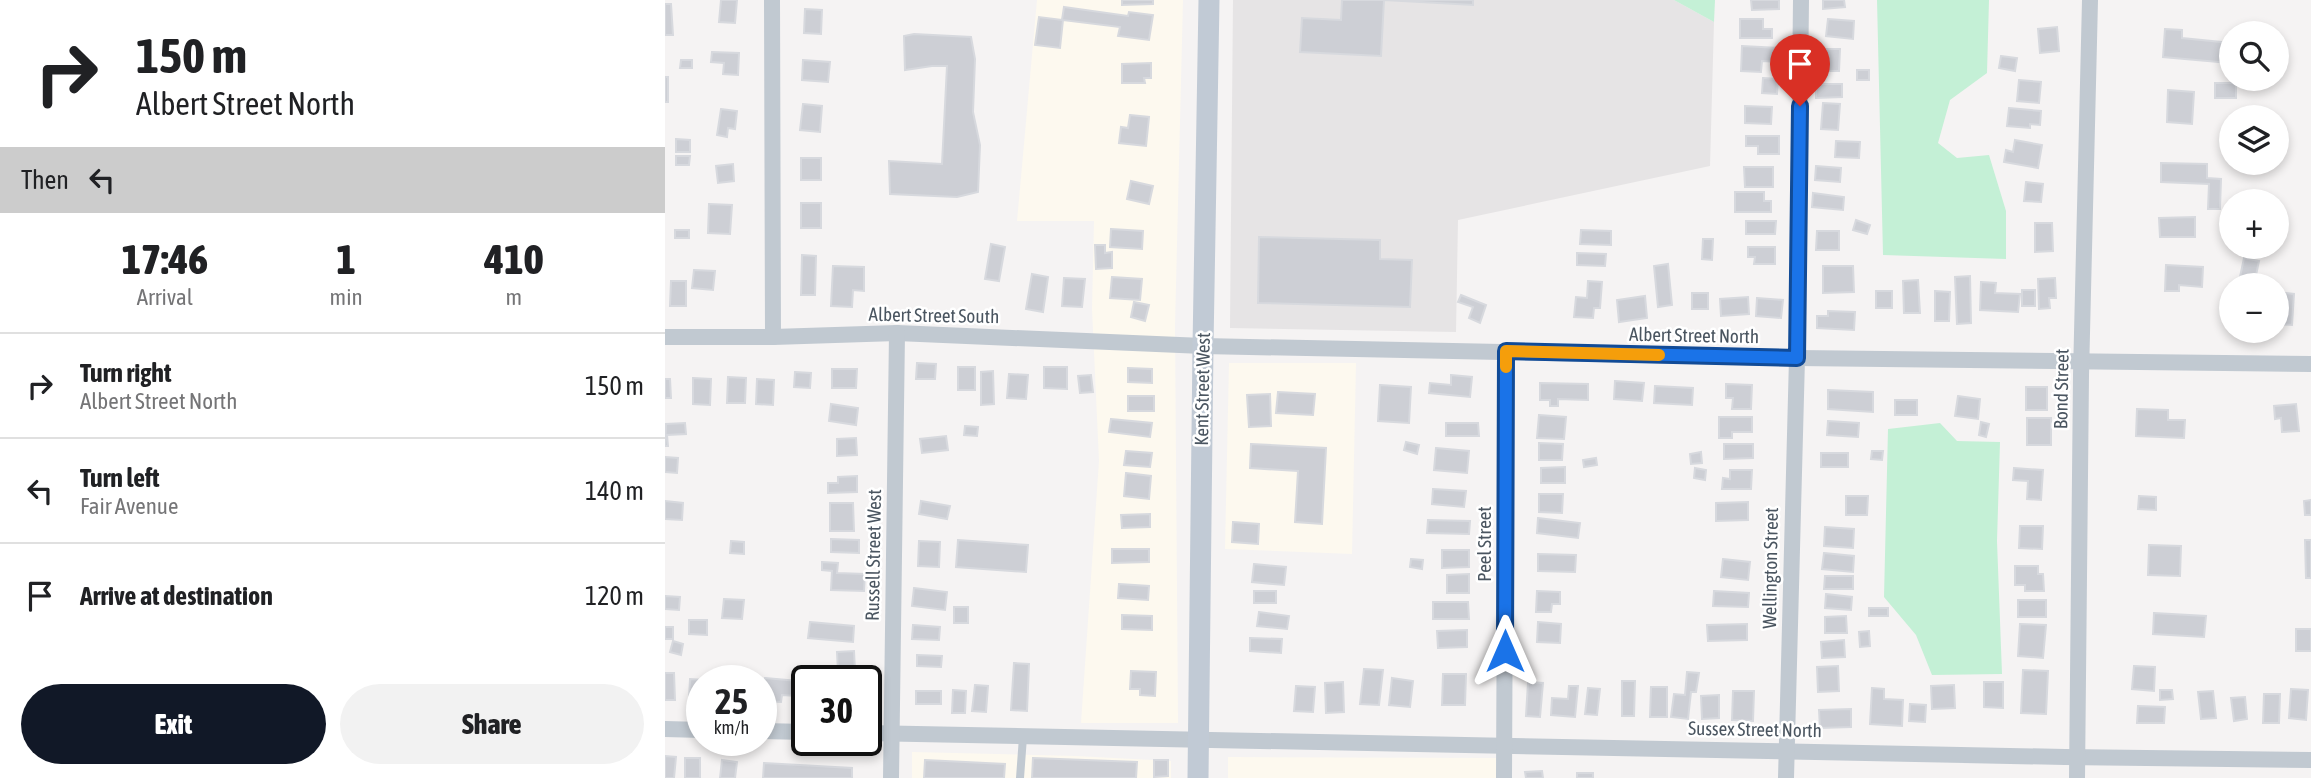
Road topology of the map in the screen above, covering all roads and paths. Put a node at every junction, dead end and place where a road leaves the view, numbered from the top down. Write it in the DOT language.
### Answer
graph roads {
  1 [pos="772,0"];
  2 [pos="1209,0"];
  3 [pos="1801,0"];
  4 [pos="2090,0"];
  5 [pos="897,333"];
  6 [pos="665,337"];
  7 [pos="773,337"];
  8 [pos="1203,346"];
  9 [pos="1506,351"];
  10 [pos="1797,358"];
  11 [pos="2082,361"];
  12 [pos="2311,364"];
  13 [pos="665,729"];
  14 [pos="686,730"];
  15 [pos="882,734"];
  16 [pos="891,734"];
  17 [pos="1023,737"];
  18 [pos="1199,741"];
  19 [pos="1504,746"];
  20 [pos="1787,751"];
  21 [pos="2077,758"];
  22 [pos="2311,760"];
  23 [pos="891,778"];
  24 [pos="1020,778"];
  25 [pos="1198,778"];
  26 [pos="1504,778"];
  27 [pos="1786,778"];
  28 [pos="2077,778"];
  1 -- 7 [label="street"];
  2 -- 8 [label="main road, Kent Street West"];
  3 -- 10 [label="street, Wellington Street"];
  4 -- 11 [label="street, Bond Street"];
  5 -- 7 [label="street, Albert Street South"];
  5 -- 8 [label="street, Albert Street South"];
  5 -- 16 [label="street, Russell Street West"];
  6 -- 7 [label="street, Albert Street South"];
  8 -- 9 [label="street, Albert Street North"];
  8 -- 18 [label="main road, Kent Street West"];
  9 -- 10 [label="street, Albert Street North"];
  9 -- 19 [label="street, Peel Street"];
  10 -- 11 [label="street, Albert Street North"];
  10 -- 20 [label="street, Wellington Street"];
  11 -- 12 [label="street, Albert Street North"];
  11 -- 21 [label="street, Bond Street"];
  13 -- 14 [label="street"];
  15 -- 16 [label="street, Sussex Street North"];
  16 -- 17 [label="street, Sussex Street North"];
  16 -- 23 [label="street, Russell Street West"];
  17 -- 18 [label="street, Sussex Street North"];
  17 -- 24 [label="lane"];
  18 -- 19 [label="street, Sussex Street North"];
  18 -- 25 [label="main road, Kent Street West"];
  19 -- 20 [label="street, Sussex Street North"];
  19 -- 26 [label="street, Peel Street"];
  20 -- 21 [label="street, Sussex Street North"];
  20 -- 27 [label="street, Wellington Street"];
  21 -- 22 [label="street, Sussex Street North"];
  21 -- 28 [label="street, Bond Street"];
}
